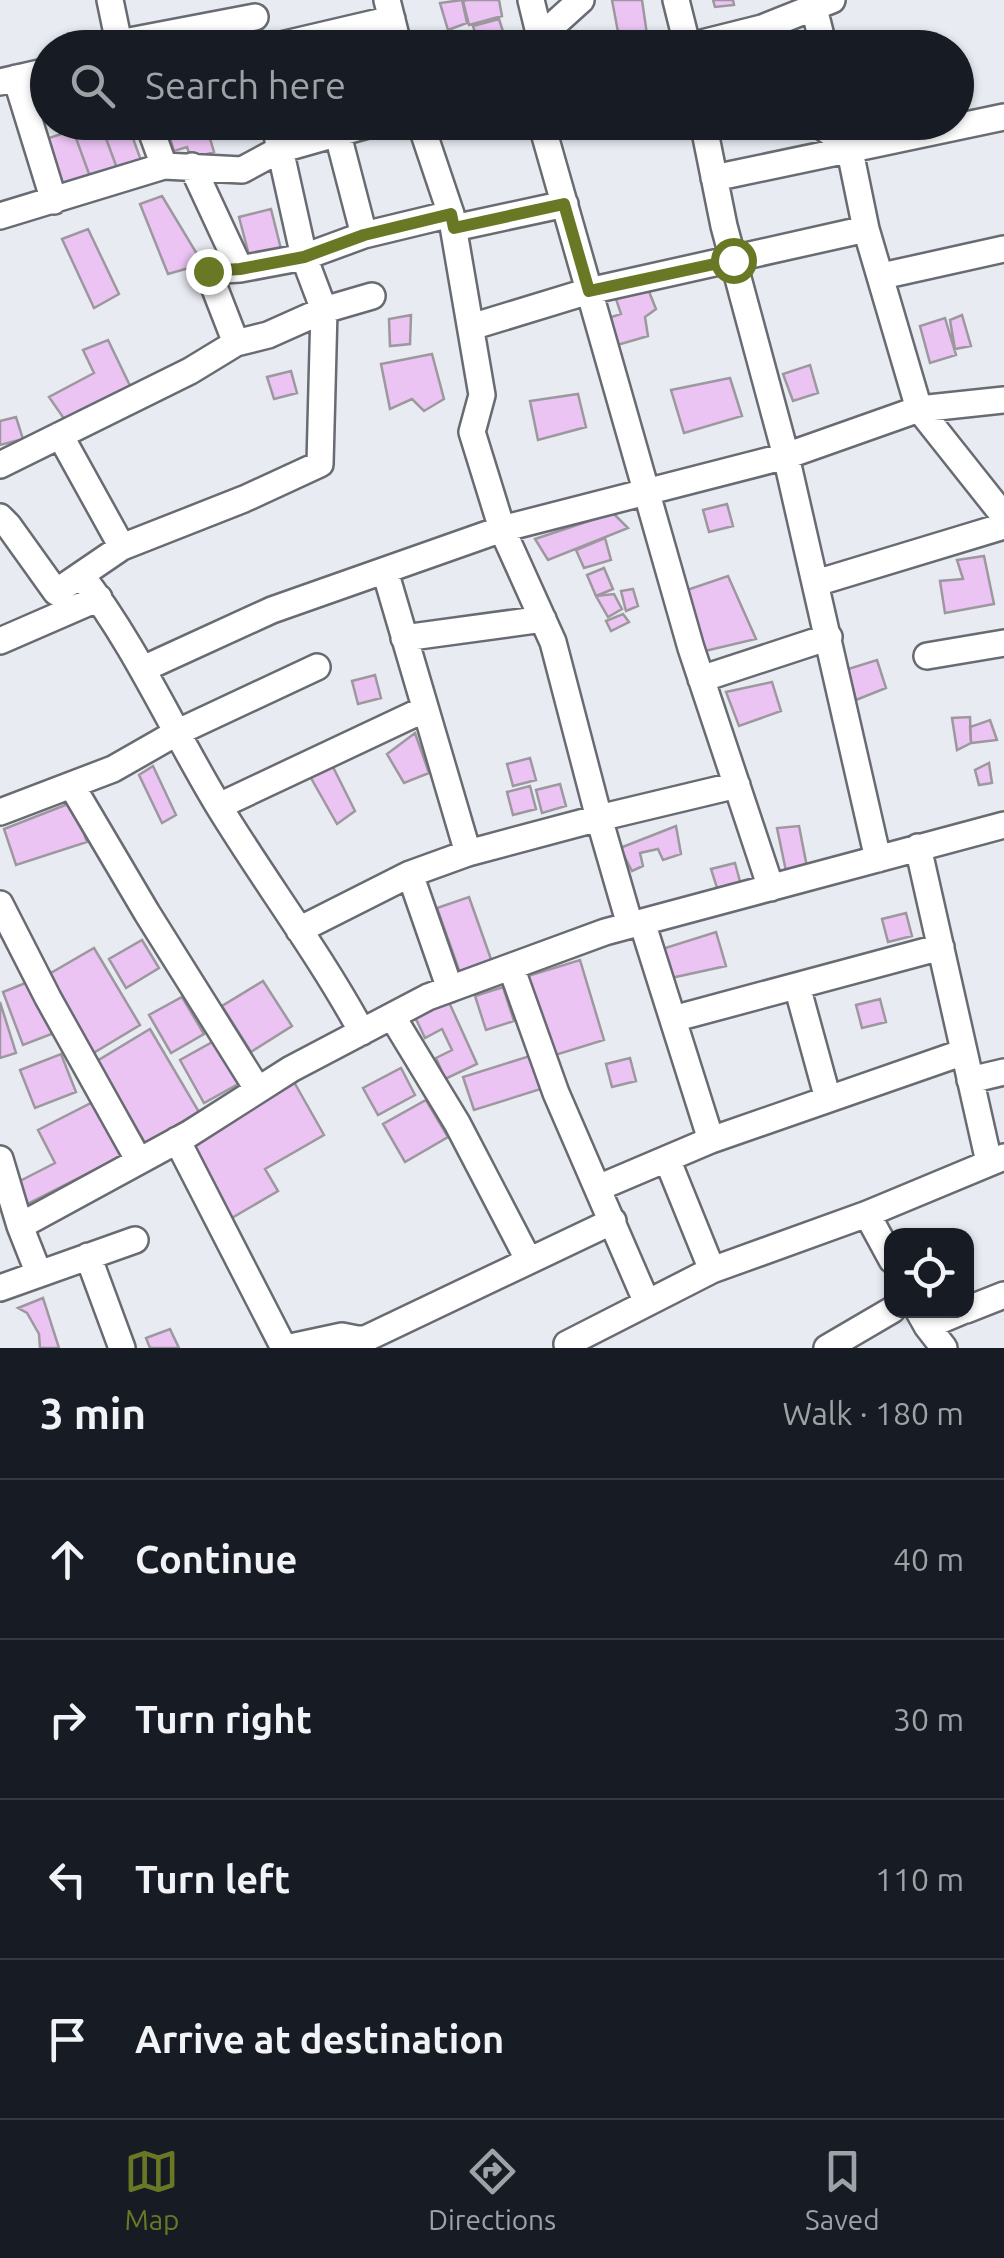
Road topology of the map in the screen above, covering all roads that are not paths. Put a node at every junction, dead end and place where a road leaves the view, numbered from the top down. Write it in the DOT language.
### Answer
graph roads {
  1 [pos="110,0"];
  2 [pos="531,0"];
  3 [pos="582,0"];
  4 [pos="676,0"];
  5 [pos="819,2"];
  6 [pos="253,8"];
  7 [pos="389,10"];
  8 [pos="117,30"];
  9 [pos="174,30"];
  10 [pos="325,30"];
  11 [pos="539,30"];
  12 [pos="553,30"];
  13 [pos="688,30"];
  14 [pos="755,30"];
  15 [pos="822,30"];
  16 [pos="8,80"];
  17 [pos="1004,117"];
  18 [pos="974,120"];
  19 [pos="30,138"];
  20 [pos="31,140"];
  21 [pos="155,140"];
  22 [pos="277,140"];
  23 [pos="321,140"];
  24 [pos="339,140"];
  25 [pos="426,140"];
  26 [pos="546,140"];
  27 [pos="706,140"];
  28 [pos="832,140"];
  29 [pos="849,140"];
  30 [pos="279,150"];
  31 [pos="164,166"];
  32 [pos="192,166"];
  33 [pos="714,178"];
  34 [pos="54,201"];
  35 [pos="564,204"];
  36 [pos="0,216"];
  37 [pos="452,221"];
  38 [pos="866,229"];
  39 [pos="364,235"];
  40 [pos="1004,250"];
  41 [pos="304,257"];
  42 [pos="733,260"];
  43 [pos="240,269"];
  44 [pos="882,276"];
  45 [pos="589,291"];
  46 [pos="372,296"];
  47 [pos="324,310"];
  48 [pos="471,327"];
  49 [pos="236,343"];
  50 [pos="1004,400"];
  51 [pos="918,409"];
  52 [pos="60,435"];
  53 [pos="786,456"];
  54 [pos="0,465"];
  55 [pos="646,490"];
  56 [pos="1004,516"];
  57 [pos="0,517"];
  58 [pos="1004,526"];
  59 [pos="502,529"];
  60 [pos="122,547"];
  61 [pos="386,571"];
  62 [pos="82,575"];
  63 [pos="816,582"];
  64 [pos="100,598"];
  65 [pos="543,619"];
  66 [pos="829,637"];
  67 [pos="404,638"];
  68 [pos="0,640"];
  69 [pos="1004,643"];
  70 [pos="927,656"];
  71 [pos="317,666"];
  72 [pos="143,669"];
  73 [pos="701,679"];
  74 [pos="425,709"];
  75 [pos="176,733"];
  76 [pos="737,785"];
  77 [pos="72,786"];
  78 [pos="2,805"];
  79 [pos="218,806"];
  80 [pos="599,818"];
  81 [pos="1004,825"];
  82 [pos="918,847"];
  83 [pos="468,853"];
  84 [pos="878,859"];
  85 [pos="410,874"];
  86 [pos="771,888"];
  87 [pos="0,904"];
  88 [pos="636,924"];
  89 [pos="299,930"];
  90 [pos="941,948"];
  91 [pos="511,966"];
  92 [pos="797,986"];
  93 [pos="450,989"];
  94 [pos="392,1016"];
  95 [pos="672,1019"];
  96 [pos="362,1032"];
  97 [pos="964,1052"];
  98 [pos="1004,1072"];
  99 [pos="970,1080"];
  100 [pos="258,1090"];
  101 [pos="828,1099"];
  102 [pos="177,1140"];
  103 [pos="710,1140"];
  104 [pos="667,1159"];
  105 [pos="996,1159"];
  106 [pos="139,1161"];
  107 [pos="3,1176"];
  108 [pos="598,1188"];
  109 [pos="867,1214"];
  110 [pos="613,1221"];
  111 [pos="20,1226"];
  112 [pos="135,1240"];
  113 [pos="884,1245"];
  114 [pos="88,1256"];
  115 [pos="529,1261"];
  116 [pos="712,1270"];
  117 [pos="39,1274"];
  118 [pos="0,1288"];
  119 [pos="1004,1295"];
  120 [pos="647,1303"];
  121 [pos="974,1307"];
  122 [pos="884,1315"];
  123 [pos="923,1318"];
  124 [pos="567,1344"];
  125 [pos="122,1348"];
  126 [pos="285,1348"];
  127 [pos="827,1348"];
  128 [pos="944,1348"];
  1 -- 8 [label="street"];
  2 -- 11 [label="street"];
  3 -- 12 [label="street"];
  4 -- 13 [label="street"];
  5 -- 14 [label="street"];
  5 -- 15 [label="street"];
  6 -- 9 [label="street"];
  7 -- 10 [label="street"];
  16 -- 19 [label="street"];
  17 -- 18 [label="street"];
  20 -- 34 [label="street"];
  21 -- 31 [label="street"];
  22 -- 30 [label="street"];
  23 -- 30 [label="street"];
  24 -- 39 [label="street"];
  25 -- 37 [label="street"];
  26 -- 35 [label="street"];
  27 -- 33 [label="street"];
  28 -- 33 [label="street"];
  29 -- 38 [label="street"];
  30 -- 32 [label="street"];
  30 -- 41 [label="street"];
  31 -- 32 [label="street"];
  31 -- 34 [label="street"];
  32 -- 43 [label="street"];
  33 -- 42 [label="street"];
  34 -- 36 [label="street"];
  35 -- 37 [label="street"];
  35 -- 45 [label="street"];
  37 -- 39 [label="street"];
  37 -- 48 [label="street"];
  38 -- 42 [label="street"];
  38 -- 44 [label="street"];
  39 -- 41 [label="street"];
  40 -- 44 [label="street"];
  41 -- 43 [label="street"];
  41 -- 47 [label="street"];
  42 -- 45 [label="street"];
  42 -- 53 [label="street"];
  43 -- 49 [label="street"];
  44 -- 51 [label="street"];
  45 -- 48 [label="street"];
  45 -- 55 [label="street"];
  46 -- 47 [label="street"];
  47 -- 49 [label="street"];
  47 -- 60 [label="street"];
  48 -- 59 [label="street"];
  49 -- 52 [label="street"];
  50 -- 51 [label="street"];
  51 -- 53 [label="street"];
  51 -- 56 [label="street"];
  52 -- 54 [label="street"];
  52 -- 60 [label="street"];
  53 -- 55 [label="street"];
  53 -- 63 [label="street"];
  55 -- 59 [label="street"];
  55 -- 73 [label="street"];
  57 -- 62 [label="street"];
  58 -- 63 [label="street"];
  59 -- 61 [label="street"];
  59 -- 65 [label="street"];
  60 -- 62 [label="street"];
  61 -- 67 [label="street"];
  61 -- 72 [label="street"];
  62 -- 64 [label="street"];
  63 -- 66 [label="street"];
  64 -- 68 [label="street"];
  64 -- 72 [label="street"];
  65 -- 67 [label="street"];
  65 -- 80 [label="street"];
  66 -- 73 [label="street"];
  66 -- 84 [label="street"];
  67 -- 74 [label="street"];
  69 -- 70 [label="street"];
  71 -- 75 [label="street"];
  72 -- 75 [label="street"];
  73 -- 76 [label="street"];
  74 -- 79 [label="street"];
  74 -- 83 [label="street"];
  75 -- 77 [label="street"];
  75 -- 79 [label="street"];
  76 -- 80 [label="street"];
  76 -- 86 [label="street"];
  77 -- 78 [label="street"];
  77 -- 100 [label="street"];
  79 -- 89 [label="street"];
  80 -- 83 [label="street"];
  80 -- 88 [label="street"];
  81 -- 82 [label="street"];
  82 -- 84 [label="street"];
  82 -- 90 [label="street"];
  83 -- 85 [label="street"];
  84 -- 86 [label="street"];
  85 -- 89 [label="street"];
  85 -- 93 [label="street"];
  86 -- 88 [label="street"];
  87 -- 106 [label="street"];
  88 -- 91 [label="street"];
  88 -- 95 [label="street"];
  89 -- 96 [label="street"];
  90 -- 92 [label="street"];
  90 -- 97 [label="street"];
  91 -- 93 [label="street"];
  91 -- 108 [label="street"];
  92 -- 95 [label="street"];
  92 -- 101 [label="street"];
  93 -- 94 [label="street"];
  94 -- 96 [label="street"];
  94 -- 115 [label="street"];
  95 -- 103 [label="street"];
  96 -- 100 [label="street"];
  97 -- 99 [label="street"];
  97 -- 101 [label="street"];
  98 -- 99 [label="street"];
  99 -- 105 [label="street"];
  100 -- 102 [label="street"];
  101 -- 103 [label="street"];
  102 -- 106 [label="street"];
  102 -- 126 [label="street"];
  103 -- 104 [label="street"];
  104 -- 108 [label="street"];
  104 -- 116 [label="street"];
  105 -- 109 [label="street"];
  106 -- 111 [label="street"];
  107 -- 111 [label="street"];
  108 -- 110 [label="street"];
  109 -- 113 [label="street"];
  109 -- 116 [label="street"];
  110 -- 115 [label="street"];
  110 -- 120 [label="street"];
  111 -- 117 [label="street"];
  112 -- 114 [label="street"];
  114 -- 117 [label="street"];
  114 -- 125 [label="street"];
  115 -- 126 [label="street"];
  116 -- 120 [label="street"];
  117 -- 118 [label="street"];
  119 -- 121 [label="street"];
  120 -- 124 [label="street"];
  122 -- 127 [label="street"];
  123 -- 128 [label="street"];
}
